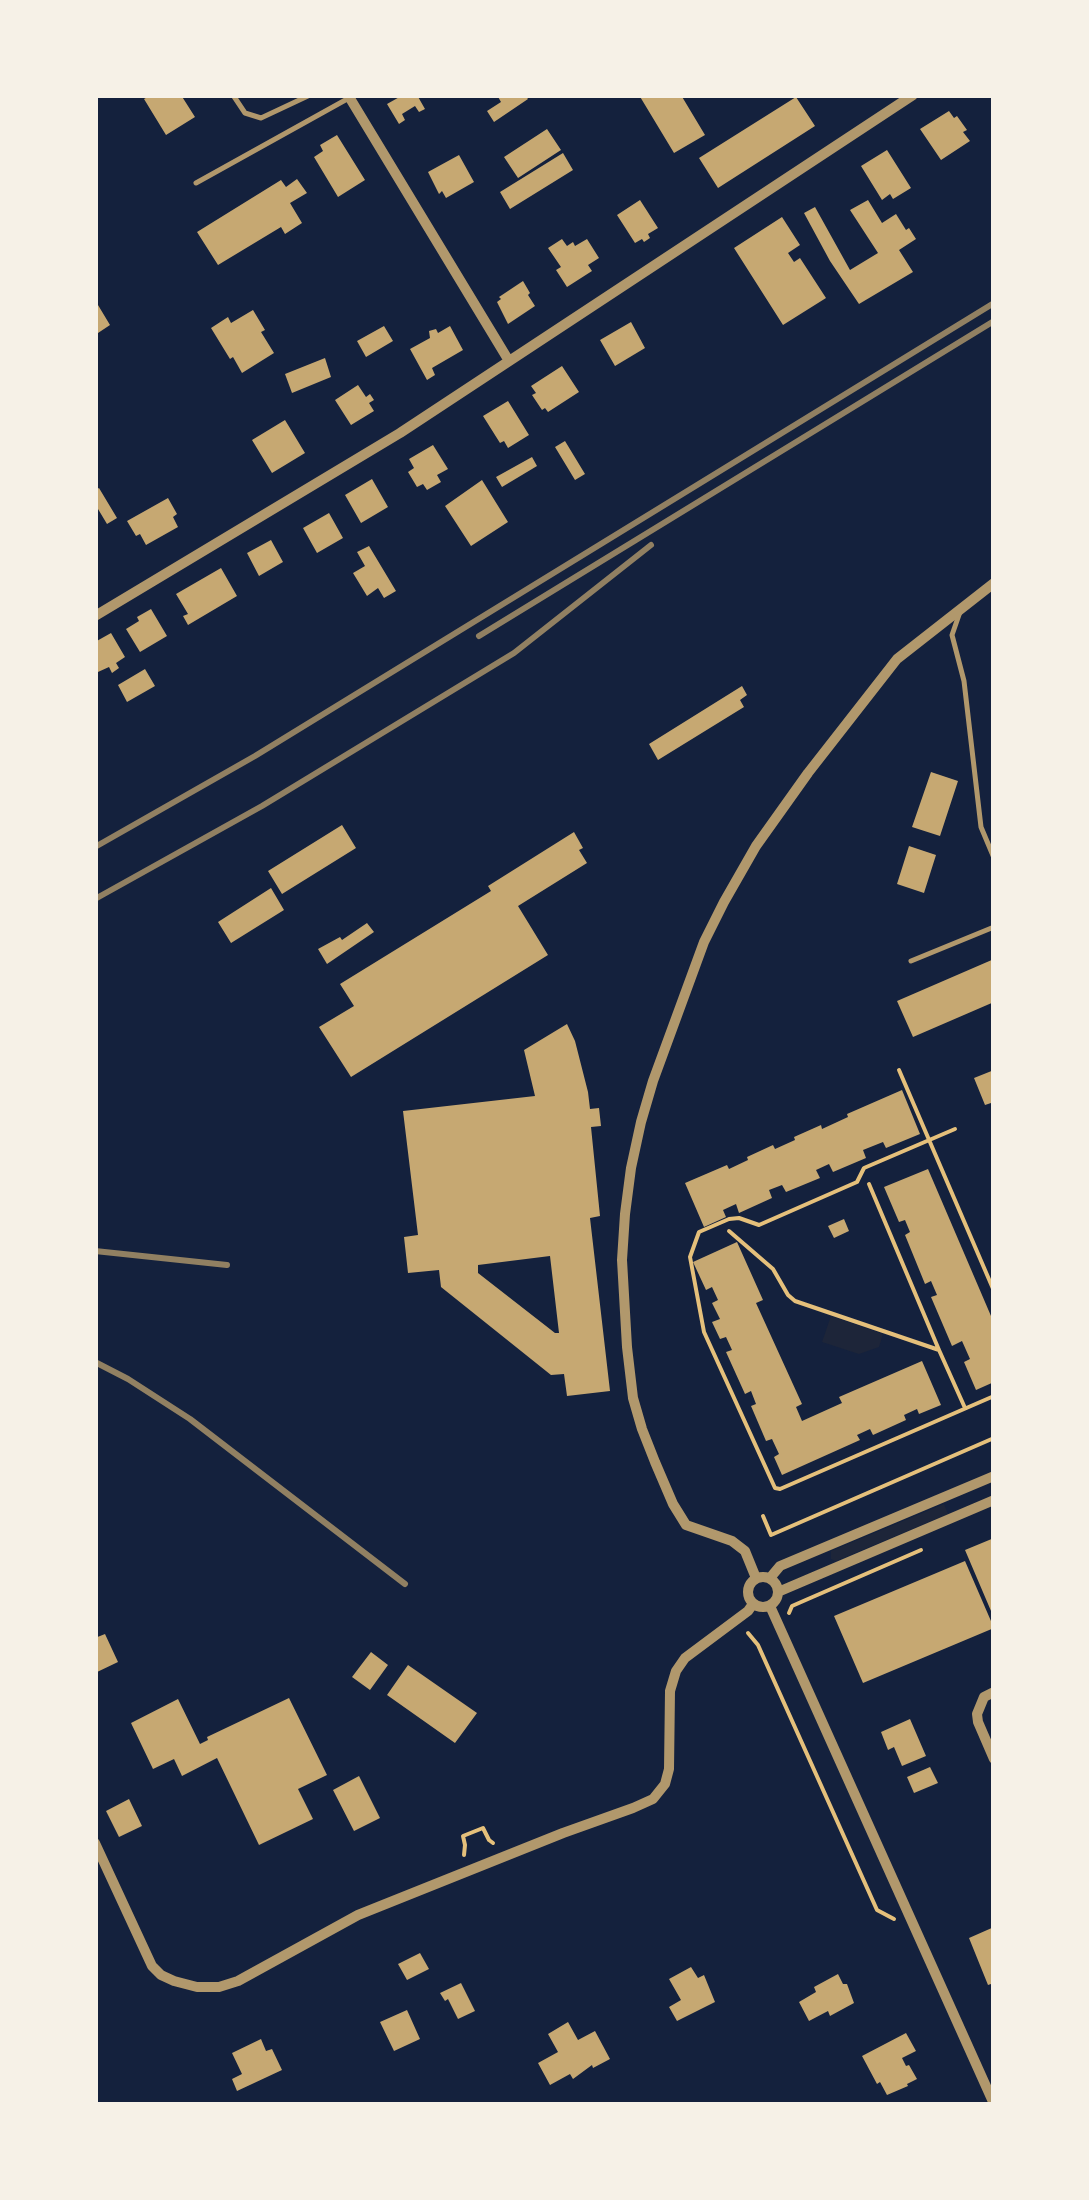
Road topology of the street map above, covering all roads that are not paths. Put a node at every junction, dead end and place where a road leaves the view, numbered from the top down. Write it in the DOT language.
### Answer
graph roads {
  1 [pos="233,95"];
  2 [pos="310,95"];
  3 [pos="914,95"];
  4 [pos="351,96"];
  5 [pos="196,182"];
  6 [pos="509,361"];
  7 [pos="994,582"];
  8 [pos="961,609"];
  9 [pos="95,616"];
  10 [pos="994,858"];
  11 [pos="994,926"];
  12 [pos="911,962"];
  13 [pos="994,1476"];
  14 [pos="994,1500"];
  15 [pos="756,1578"];
  16 [pos="770,1578"];
  17 [pos="778,1592"];
  18 [pos="753,1604"];
  19 [pos="770,1606"];
  20 [pos="994,1692"];
  21 [pos="994,1759"];
  22 [pos="95,1843"];
  23 [pos="994,2104"];
  1 -- 2 [label="lane"];
  3 -- 6 [label="street"];
  4 -- 5 [label="lane"];
  4 -- 6 [label="street"];
  6 -- 9 [label="street"];
  7 -- 8 [label="street"];
  8 -- 10 [label="lane"];
  8 -- 15 [label="street"];
  11 -- 12 [label="lane"];
  13 -- 16 [label="street"];
  14 -- 17 [label="street"];
  15 -- 16 [label="street"];
  15 -- 18 [label="street"];
  16 -- 17 [label="street"];
  17 -- 19 [label="street"];
  18 -- 19 [label="street"];
  18 -- 22 [label="street"];
  19 -- 23 [label="street"];
  20 -- 21 [label="street"];
}
